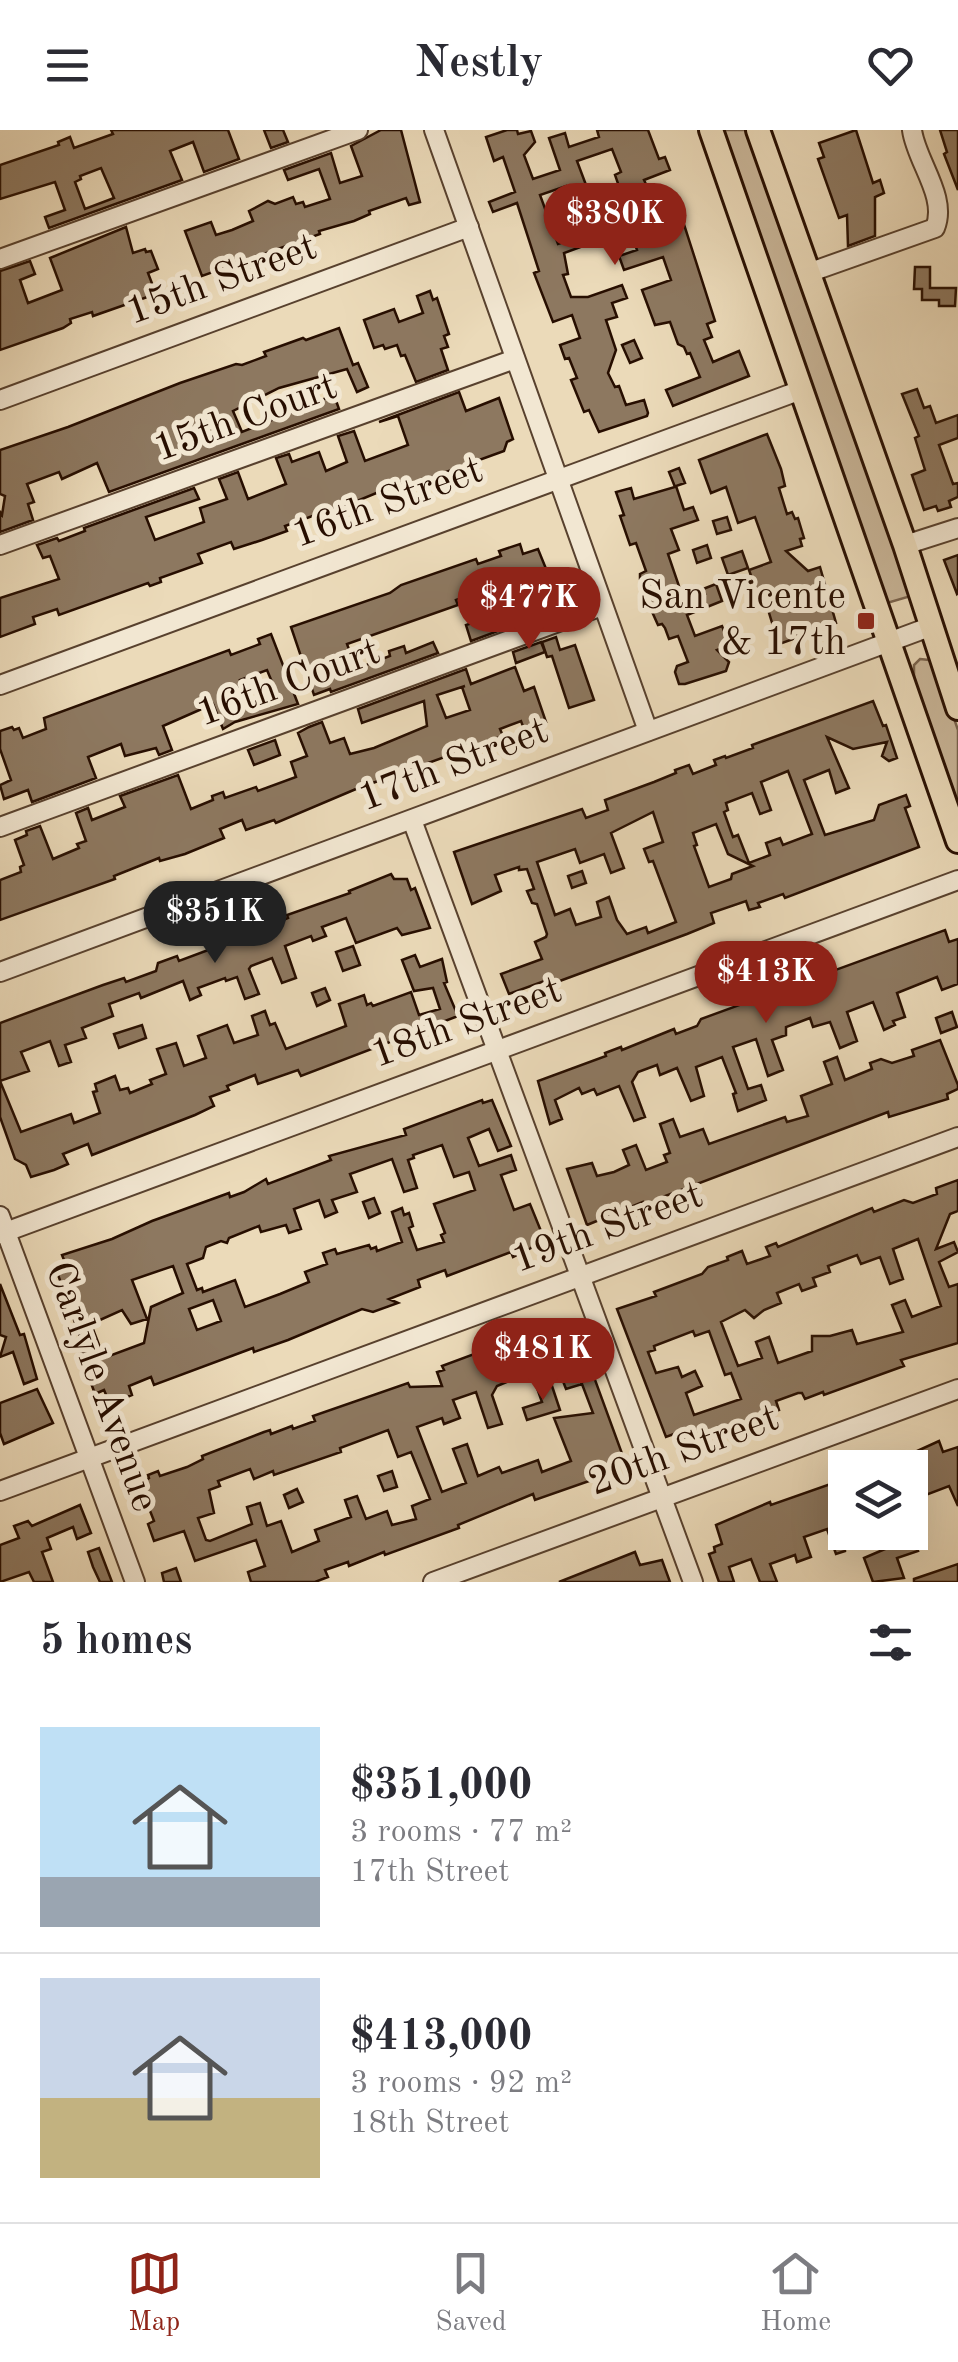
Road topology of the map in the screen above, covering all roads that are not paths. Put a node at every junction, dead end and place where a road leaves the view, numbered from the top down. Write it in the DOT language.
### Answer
graph roads {
  1 [pos="358,130"];
  2 [pos="434,130"];
  3 [pos="711,130"];
  4 [pos="758,130"];
  5 [pos="912,130"];
  6 [pos="468,228"];
  7 [pos="0,260"];
  8 [pos="808,273"];
  9 [pos="515,359"];
  10 [pos="802,390"];
  11 [pos="0,400"];
  12 [pos="557,479"];
  13 [pos="958,528"];
  14 [pos="0,545"];
  15 [pos="905,545"];
  16 [pos="602,606"];
  17 [pos="932,626"];
  18 [pos="890,641"];
  19 [pos="0,686"];
  20 [pos="958,708"];
  21 [pos="648,731"];
  22 [pos="412,820"];
  23 [pos="0,827"];
  24 [pos="958,841"];
  25 [pos="958,880"];
  26 [pos="0,972"];
  27 [pos="497,1050"];
  28 [pos="958,1137"];
  29 [pos="2,1227"];
  30 [pos="580,1276"];
  31 [pos="958,1388"];
  32 [pos="89,1458"];
  33 [pos="0,1490"];
  34 [pos="662,1498"];
  35 [pos="135,1582"];
  36 [pos="433,1582"];
  37 [pos="693,1582"];
  1 -- 7 [label="street"];
  2 -- 6 [label="street"];
  3 -- 10 [label="main road"];
  4 -- 8 [label="main road"];
  5 -- 8 [label="street"];
  6 -- 9 [label="street"];
  6 -- 11 [label="street, 15th Street"];
  8 -- 15 [label="main road"];
  9 -- 12 [label="street"];
  9 -- 14 [label="street, 15th Court"];
  10 -- 12 [label="street, 16th Street"];
  10 -- 18 [label="main road"];
  12 -- 16 [label="street"];
  12 -- 19 [label="street, 16th Street"];
  13 -- 15 [label="street"];
  15 -- 17 [label="main road"];
  16 -- 21 [label="street"];
  16 -- 23 [label="street, 16th Court"];
  17 -- 18 [label="street, 17th Street"];
  17 -- 20 [label="main road"];
  18 -- 21 [label="street, 17th Street"];
  18 -- 24 [label="main road"];
  21 -- 22 [label="street, 17th Street"];
  22 -- 26 [label="street, 17th Street"];
  22 -- 27 [label="street"];
  25 -- 27 [label="street, 18th Street"];
  27 -- 29 [label="street, 18th Street"];
  27 -- 30 [label="street"];
  28 -- 30 [label="street, 19th Street"];
  29 -- 32 [label="street, Carlyle Avenue"];
  30 -- 32 [label="street, 19th Street"];
  30 -- 34 [label="street"];
  31 -- 34 [label="street, 20th Street"];
  32 -- 33 [label="street, 19th Street"];
  32 -- 35 [label="street, Carlyle Avenue"];
  34 -- 36 [label="street, 20th Street"];
  34 -- 37 [label="street"];
}
